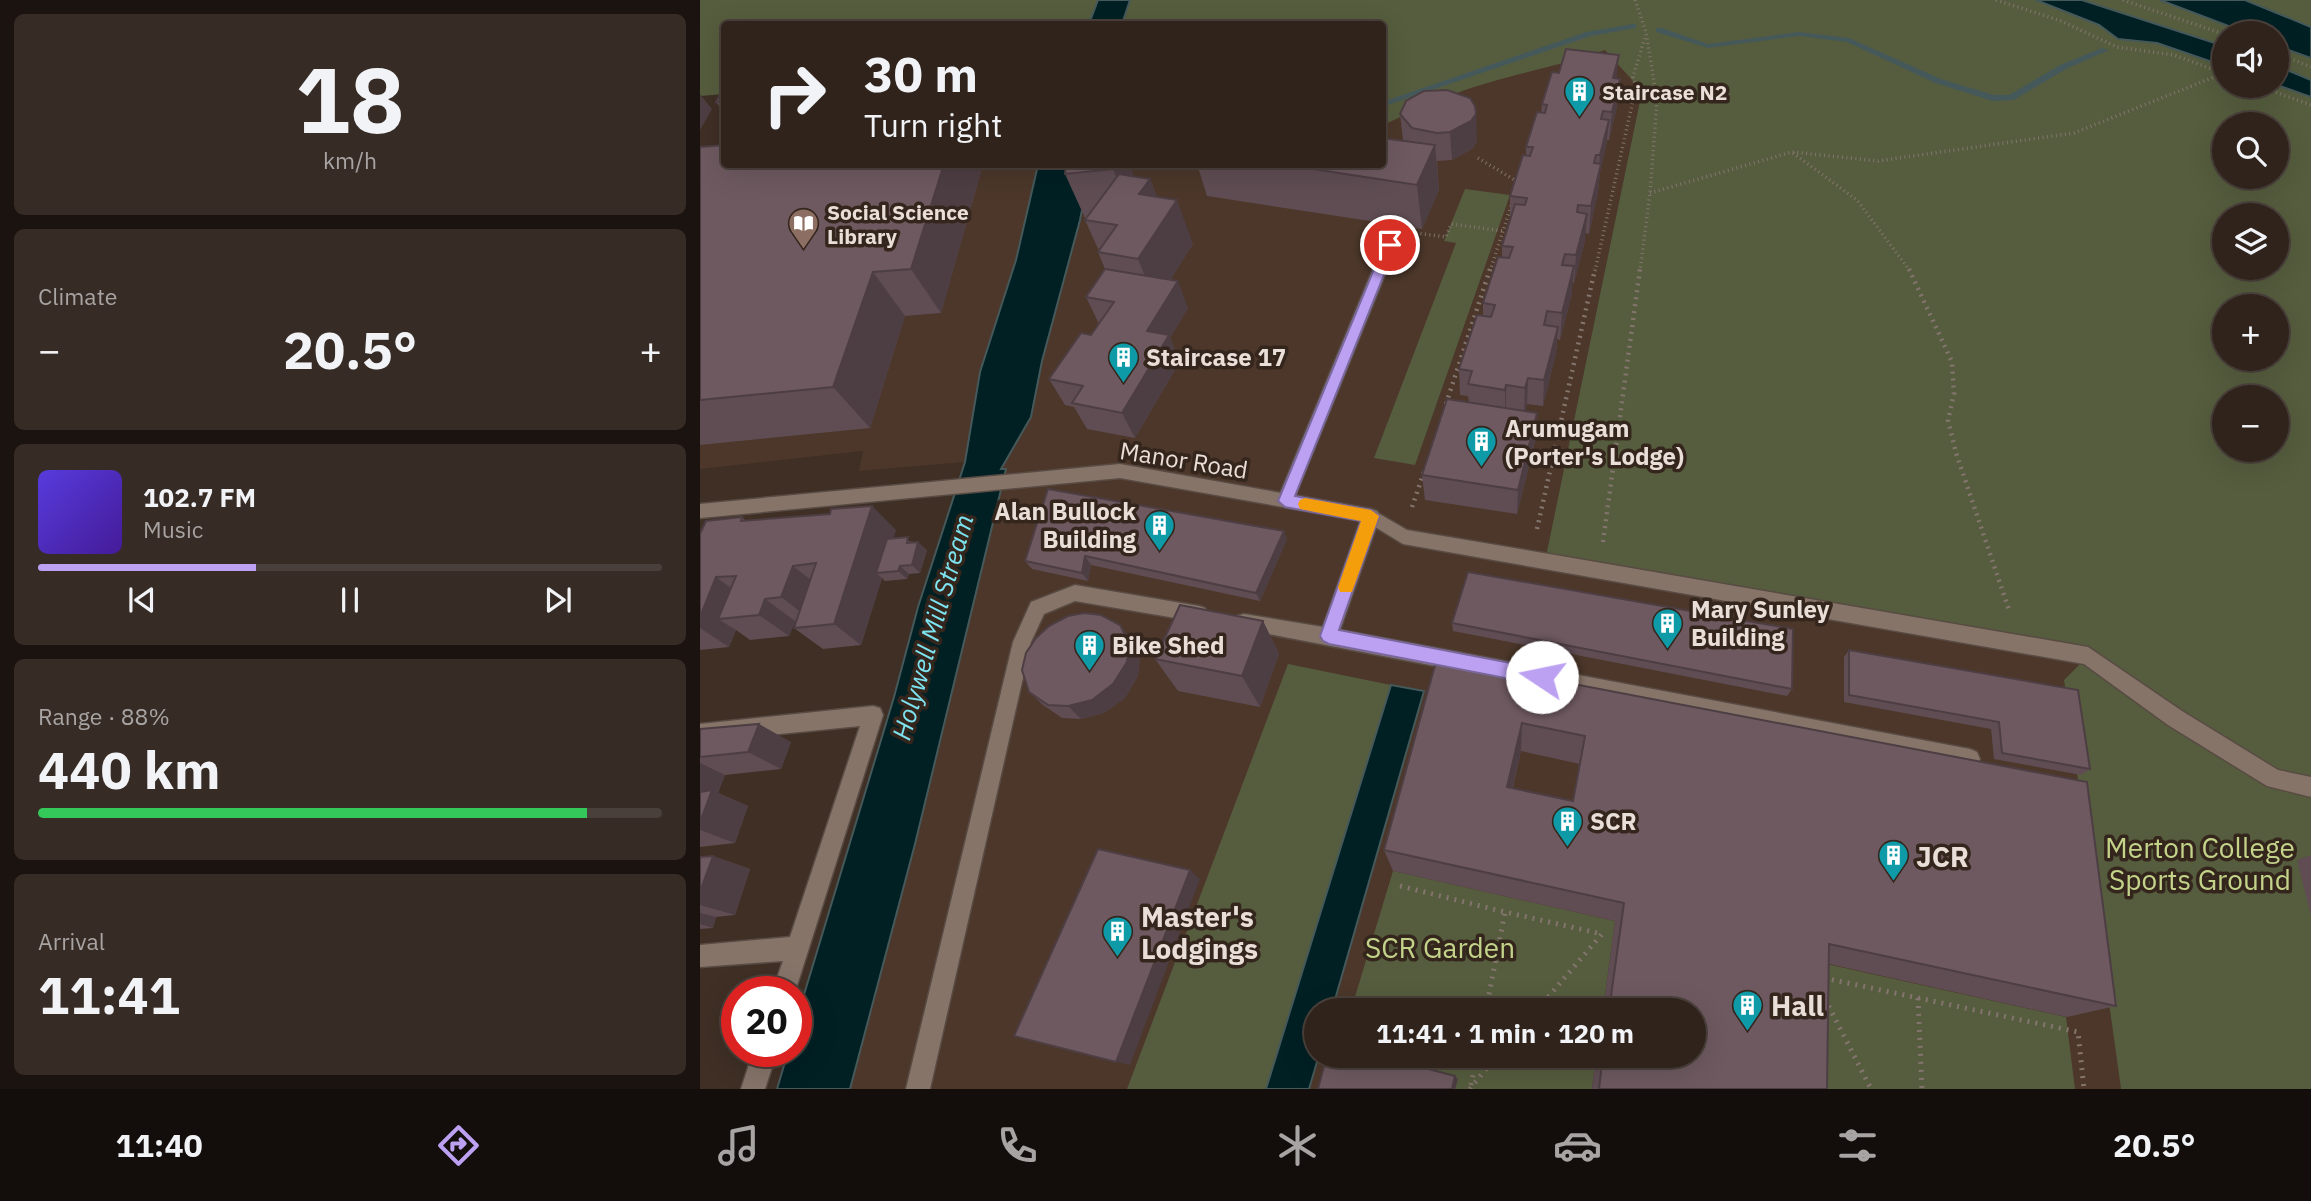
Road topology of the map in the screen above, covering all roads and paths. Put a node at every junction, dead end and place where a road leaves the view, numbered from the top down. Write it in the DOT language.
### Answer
graph roads {
  1 [pos="1634,0"];
  2 [pos="1996,0"];
  3 [pos="2123,0"];
  4 [pos="2212,30"];
  5 [pos="1646,32"];
  6 [pos="2289,57"];
  7 [pos="2311,67"];
  8 [pos="2212,69"];
  9 [pos="2212,78"];
  10 [pos="2289,97"];
  11 [pos="2311,105"];
  12 [pos="1792,152"];
  13 [pos="1478,158"];
  14 [pos="1522,171"];
  15 [pos="1650,193"];
  16 [pos="1514,195"];
  17 [pos="1503,231"];
  18 [pos="1390,245"];
  19 [pos="1444,410"];
  20 [pos="1427,461"];
  21 [pos="1285,501"];
  22 [pos="706,511"];
  23 [pos="1371,516"];
  24 [pos="702,531"];
  25 [pos="1402,537"];
  26 [pos="1531,559"];
  27 [pos="1599,571"];
  28 [pos="1329,636"];
  29 [pos="2020,644"];
  30 [pos="700,733"];
  31 [pos="1970,759"];
  32 [pos="2311,787"];
  33 [pos="1400,886"];
  34 [pos="1505,912"];
  35 [pos="798,948"];
  36 [pos="700,956"];
  37 [pos="789,976"];
  38 [pos="1488,998"];
  39 [pos="1546,998"];
  40 [pos="1918,998"];
  41 [pos="760,1067"];
  42 [pos="1474,1068"];
  43 [pos="1486,1068"];
  44 [pos="1470,1088"];
  45 [pos="753,1089"];
  46 [pos="918,1089"];
  47 [pos="1871,1089"];
  48 [pos="1922,1089"];
  49 [pos="2084,1089"];
  1 -- 5 [label="path"];
  2 -- 8 [label="path"];
  3 -- 4 [label="path"];
  5 -- 15 [label="path"];
  5 -- 26 [label="path"];
  6 -- 7 [label="path"];
  9 -- 12 [label="path"];
  10 -- 11 [label="path"];
  12 -- 15 [label="path"];
  12 -- 29 [label="path"];
  13 -- 14 [label="path"];
  15 -- 27 [label="path"];
  16 -- 17 [label="path"];
  17 -- 18 [label="path"];
  17 -- 19 [label="path"];
  18 -- 21 [label="street"];
  20 -- 25 [label="path"];
  21 -- 22 [label="street, Manor Road"];
  21 -- 23 [label="street, Manor Road"];
  22 -- 24 [label="street"];
  23 -- 25 [label="street, Manor Road"];
  23 -- 28 [label="street"];
  25 -- 26 [label="street, Manor Road"];
  26 -- 27 [label="street, Manor Road"];
  27 -- 29 [label="street, Manor Road"];
  28 -- 31 [label="street"];
  28 -- 46 [label="street"];
  29 -- 32 [label="street, Manor Road"];
  30 -- 35 [label="street"];
  33 -- 34 [label="path"];
  34 -- 38 [label="path"];
  34 -- 39 [label="path"];
  35 -- 36 [label="street"];
  35 -- 37 [label="street"];
  40 -- 47 [label="path"];
  40 -- 48 [label="path"];
  40 -- 49 [label="path"];
  41 -- 45 [label="street"];
  42 -- 44 [label="path"];
  43 -- 44 [label="path"];
}
